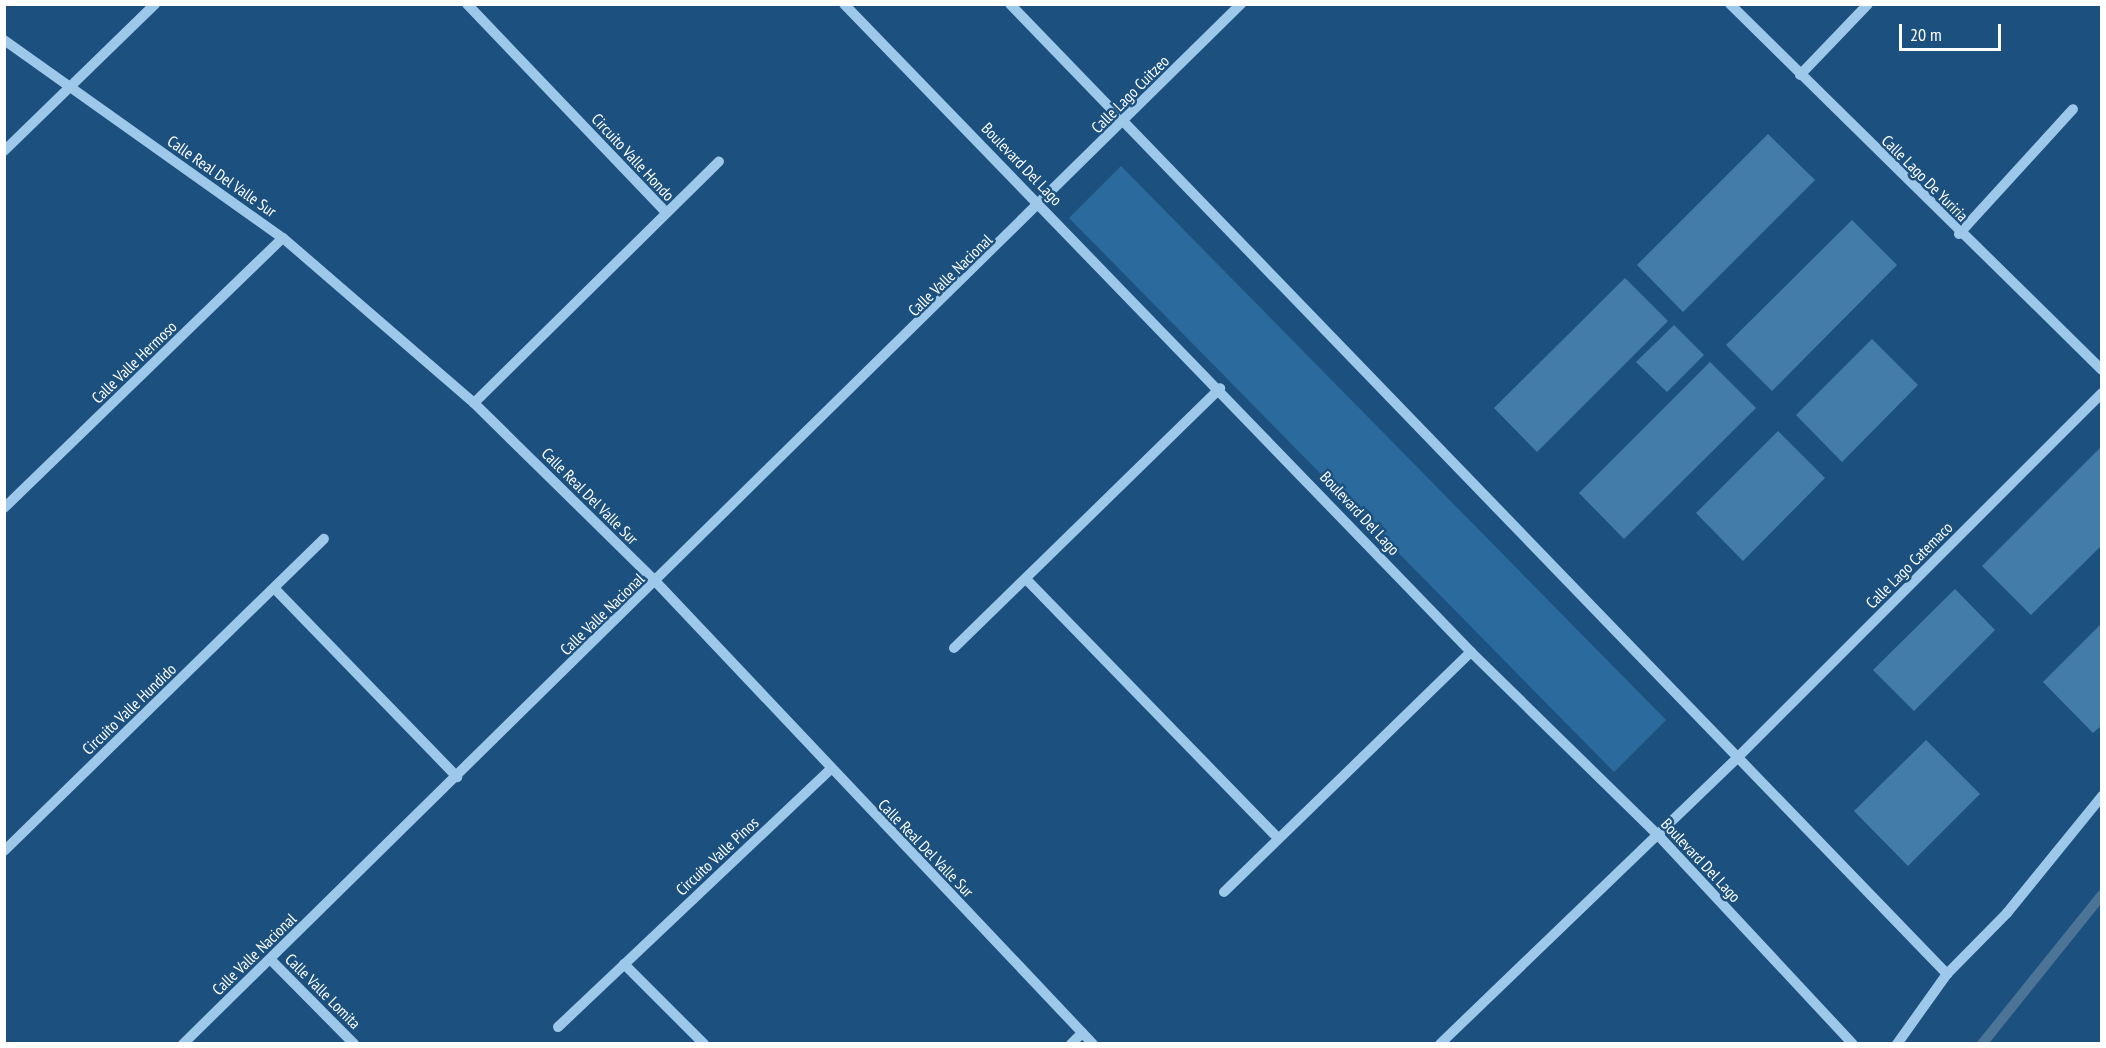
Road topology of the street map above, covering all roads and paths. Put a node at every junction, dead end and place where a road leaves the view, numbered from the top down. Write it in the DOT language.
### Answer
graph roads {
  1 [pos="155,4"];
  2 [pos="466,4"];
  3 [pos="844,4"];
  4 [pos="1010,4"];
  5 [pos="1241,4"];
  6 [pos="1730,4"];
  7 [pos="1868,4"];
  8 [pos="4,40"];
  9 [pos="1800,75"];
  10 [pos="70,87"];
  11 [pos="2073,109"];
  12 [pos="1123,121"];
  13 [pos="4,151"];
  14 [pos="719,161"];
  15 [pos="1042,206"];
  16 [pos="666,212"];
  17 [pos="1959,234"];
  18 [pos="283,238"];
  19 [pos="2102,370"];
  20 [pos="1220,388"];
  21 [pos="2102,393"];
  22 [pos="474,403"];
  23 [pos="4,508"];
  24 [pos="324,539"];
  25 [pos="1026,579"];
  26 [pos="657,583"];
  27 [pos="275,588"];
  28 [pos="954,648"];
  29 [pos="1471,652"];
  30 [pos="1737,758"];
  31 [pos="831,769"];
  32 [pos="457,777"];
  33 [pos="2102,796"];
  34 [pos="1657,834"];
  35 [pos="1278,838"];
  36 [pos="4,851"];
  37 [pos="1224,892"];
  38 [pos="271,960"];
  39 [pos="624,964"];
  40 [pos="1947,974"];
  41 [pos="558,1027"];
  42 [pos="1082,1033"];
  43 [pos="183,1044"];
  44 [pos="354,1044"];
  45 [pos="704,1044"];
  46 [pos="1071,1044"];
  47 [pos="1093,1044"];
  48 [pos="1440,1044"];
  49 [pos="1853,1044"];
  50 [pos="1897,1044"];
  1 -- 10 [label="street"];
  2 -- 16 [label="street, Circuito Valle Hondo"];
  3 -- 15 [label="street, Boulevard Del Lago"];
  4 -- 12 [label="street"];
  5 -- 12 [label="street, Calle Lago Cuitzeo"];
  6 -- 9 [label="street, Calle Lago De Yuriria"];
  7 -- 9 [label="street"];
  8 -- 10 [label="street, Calle Real Del Valle Sur"];
  9 -- 17 [label="street, Calle Lago De Yuriria"];
  10 -- 13 [label="street"];
  10 -- 18 [label="street, Calle Real Del Valle Sur"];
  11 -- 17 [label="street"];
  12 -- 15 [label="street, Calle Lago Cuitzeo"];
  12 -- 30 [label="street"];
  14 -- 16 [label="street"];
  15 -- 20 [label="street, Boulevard Del Lago"];
  15 -- 26 [label="street, Calle Valle Nacional"];
  16 -- 22 [label="street, Circuito Valle Hondo"];
  17 -- 19 [label="street, Calle Lago De Yuriria"];
  18 -- 22 [label="street, Calle Real Del Valle Sur"];
  18 -- 23 [label="street, Calle Valle Hermoso"];
  20 -- 25 [label="street"];
  20 -- 29 [label="street, Boulevard Del Lago"];
  21 -- 30 [label="street, Calle Lago Catemaco"];
  22 -- 26 [label="street, Calle Real Del Valle Sur"];
  24 -- 27 [label="street, Circuito Valle Hundido"];
  25 -- 28 [label="street"];
  25 -- 35 [label="street"];
  26 -- 31 [label="street, Calle Real Del Valle Sur"];
  26 -- 32 [label="street, Calle Valle Nacional"];
  27 -- 32 [label="street"];
  27 -- 36 [label="street, Circuito Valle Hundido"];
  29 -- 34 [label="street, Boulevard Del Lago"];
  29 -- 35 [label="street"];
  30 -- 34 [label="street, Calle Lago Catemaco"];
  30 -- 40 [label="street"];
  31 -- 39 [label="street, Circuito Valle Pinos"];
  31 -- 42 [label="street, Calle Real Del Valle Sur"];
  32 -- 38 [label="street, Calle Valle Nacional"];
  33 -- 40 [label="street"];
  34 -- 48 [label="street, Calle Lago Catemaco"];
  34 -- 49 [label="street, Boulevard Del Lago"];
  35 -- 37 [label="street"];
  38 -- 43 [label="street, Calle Valle Nacional"];
  38 -- 44 [label="street, Calle Valle Lomita"];
  39 -- 41 [label="street, Circuito Valle Pinos"];
  39 -- 45 [label="street"];
  40 -- 50 [label="street"];
  42 -- 46 [label="street"];
  42 -- 47 [label="street, Calle Real Del Valle Sur"];
}
